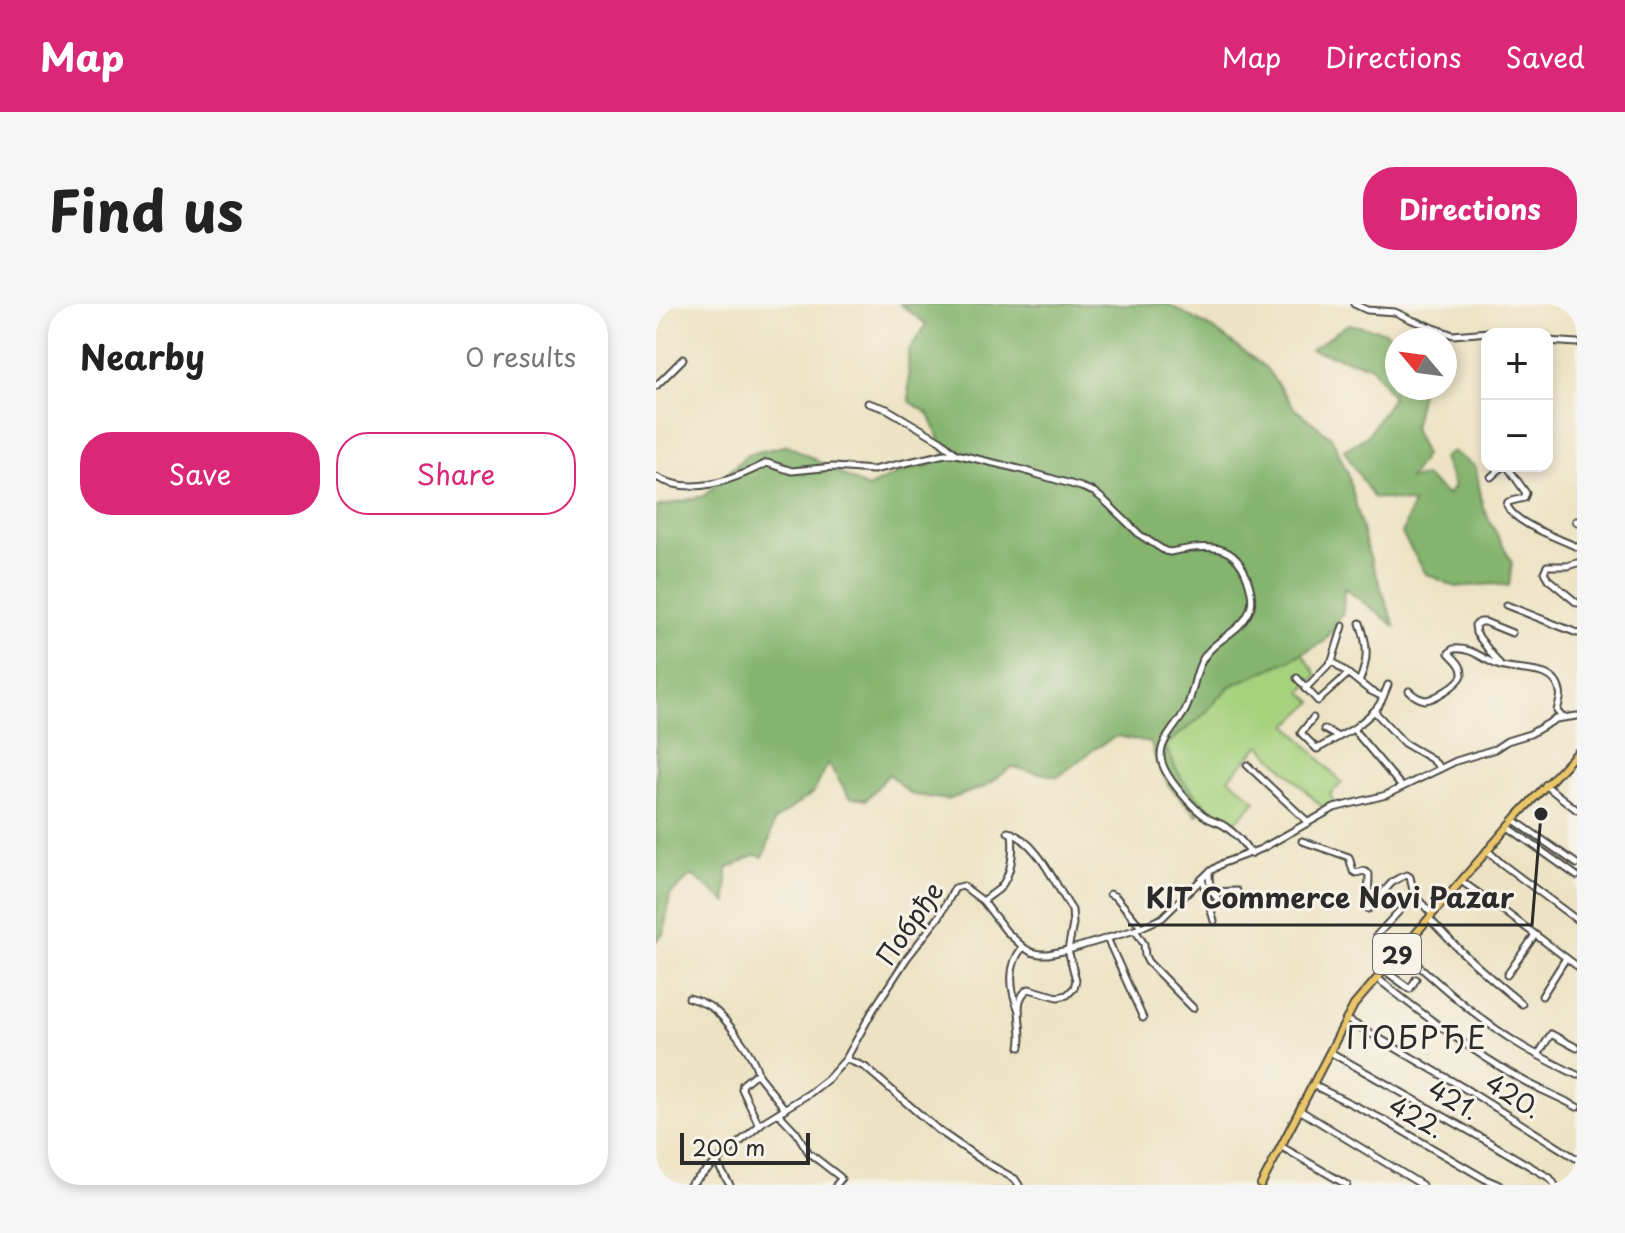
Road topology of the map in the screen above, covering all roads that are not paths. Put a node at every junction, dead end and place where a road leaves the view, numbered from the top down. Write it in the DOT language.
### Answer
graph roads {
  1 [pos="1354,304"];
  2 [pos="1481,333"];
  3 [pos="1553,341"];
  4 [pos="1577,343"];
  5 [pos="683,359"];
  6 [pos="656,386"];
  7 [pos="868,403"];
  8 [pos="956,454"];
  9 [pos="656,477"];
  10 [pos="1491,477"];
  11 [pos="1577,547"];
  12 [pos="1577,563"];
  13 [pos="1577,603"];
  14 [pos="1506,605"];
  15 [pos="1360,623"];
  16 [pos="1343,626"];
  17 [pos="1512,633"];
  18 [pos="1577,633"];
  19 [pos="1332,661"];
  20 [pos="1501,666"];
  21 [pos="1348,674"];
  22 [pos="1297,678"];
  23 [pos="1359,682"];
  24 [pos="1388,685"];
  25 [pos="1305,689"];
  26 [pos="1409,691"];
  27 [pos="1383,697"];
  28 [pos="1374,711"];
  29 [pos="1577,716"];
  30 [pos="1313,718"];
  31 [pos="1563,718"];
  32 [pos="1324,729"];
  33 [pos="1353,729"];
  34 [pos="1339,738"];
  35 [pos="1576,755"];
  36 [pos="1247,765"];
  37 [pos="1441,768"];
  38 [pos="1545,785"];
  39 [pos="1402,787"];
  40 [pos="1577,810"];
  41 [pos="1514,820"];
  42 [pos="1308,822"];
  43 [pos="1508,827"];
  44 [pos="1302,841"];
  45 [pos="1487,850"];
  46 [pos="1251,854"];
  47 [pos="1577,864"];
  48 [pos="1209,872"];
  49 [pos="1577,876"];
  50 [pos="1202,878"];
  51 [pos="1461,881"];
  52 [pos="1237,891"];
  53 [pos="1212,892"];
  54 [pos="1110,894"];
  55 [pos="1414,895"];
  56 [pos="983,901"];
  57 [pos="1221,902"];
  58 [pos="1430,916"];
  59 [pos="1577,920"];
  60 [pos="1214,921"];
  61 [pos="1138,928"];
  62 [pos="1377,935"];
  63 [pos="1535,935"];
  64 [pos="1107,938"];
  65 [pos="1023,947"];
  66 [pos="1400,949"];
  67 [pos="1068,950"];
  68 [pos="1566,958"];
  69 [pos="1577,966"];
  70 [pos="1384,969"];
  71 [pos="1507,975"];
  72 [pos="1376,977"];
  73 [pos="1416,979"];
  74 [pos="1542,996"];
  75 [pos="689,998"];
  76 [pos="1522,1004"];
  77 [pos="1193,1008"];
  78 [pos="1019,1012"];
  79 [pos="1143,1018"];
  80 [pos="1346,1019"];
  81 [pos="1020,1047"];
  82 [pos="1577,1048"];
  83 [pos="1330,1052"];
  84 [pos="1538,1055"];
  85 [pos="846,1059"];
  86 [pos="758,1075"];
  87 [pos="1577,1075"];
  88 [pos="1313,1085"];
  89 [pos="1577,1107"];
  90 [pos="785,1109"];
  91 [pos="1301,1111"];
  92 [pos="778,1113"];
  93 [pos="759,1125"];
  94 [pos="1282,1147"];
  95 [pos="1577,1159"];
  96 [pos="716,1162"];
  97 [pos="690,1185"];
  98 [pos="730,1185"];
  99 [pos="836,1185"];
  100 [pos="1019,1185"];
  101 [pos="1261,1185"];
  102 [pos="1347,1185"];
  103 [pos="1422,1185"];
  104 [pos="1499,1185"];
  105 [pos="1555,1185"];
  1 -- 2 [label="street"];
  3 -- 4 [label="street"];
  5 -- 6 [label="street"];
  7 -- 8 [label="street"];
  8 -- 9 [label="street"];
  8 -- 46 [label="street"];
  10 -- 11 [label="street"];
  12 -- 13 [label="street"];
  14 -- 18 [label="street"];
  15 -- 23 [label="street"];
  16 -- 19 [label="street"];
  17 -- 20 [label="street"];
  19 -- 21 [label="street"];
  19 -- 25 [label="street"];
  20 -- 26 [label="street"];
  20 -- 31 [label="street"];
  21 -- 23 [label="street"];
  21 -- 25 [label="street"];
  22 -- 25 [label="street"];
  23 -- 27 [label="street"];
  24 -- 27 [label="street"];
  27 -- 28 [label="street"];
  28 -- 33 [label="street"];
  28 -- 37 [label="street"];
  29 -- 31 [label="street"];
  30 -- 34 [label="street"];
  31 -- 37 [label="street"];
  32 -- 34 [label="street"];
  33 -- 34 [label="street"];
  33 -- 39 [label="street"];
  35 -- 38 [label="main road, 29"];
  36 -- 42 [label="street"];
  37 -- 39 [label="street"];
  38 -- 40 [label="street"];
  38 -- 41 [label="main road, 29"];
  39 -- 42 [label="street"];
  41 -- 43 [label="main road, 29"];
  41 -- 47 [label="street"];
  42 -- 46 [label="street"];
  43 -- 45 [label="main road, 29"];
  43 -- 49 [label="street"];
  44 -- 55 [label="street"];
  45 -- 51 [label="main road, 29"];
  45 -- 59 [label="street"];
  46 -- 48 [label="street"];
  48 -- 50 [label="street"];
  48 -- 53 [label="street"];
  50 -- 60 [label="street"];
  50 -- 61 [label="street"];
  51 -- 58 [label="main road, 29"];
  51 -- 63 [label="street"];
  52 -- 53 [label="street"];
  53 -- 57 [label="street"];
  54 -- 61 [label="street"];
  55 -- 58 [label="street"];
  55 -- 62 [label="street"];
  56 -- 65 [label="street, Побрђе"];
  56 -- 67 [label="street"];
  56 -- 85 [label="street, Побрђе"];
  58 -- 66 [label="main road, 29"];
  58 -- 76 [label="street"];
  61 -- 64 [label="street"];
  61 -- 77 [label="street"];
  63 -- 68 [label="street"];
  63 -- 71 [label="street"];
  64 -- 67 [label="street"];
  64 -- 79 [label="street"];
  65 -- 67 [label="street"];
  65 -- 78 [label="street"];
  66 -- 70 [label="main road, 29"];
  66 -- 84 [label="street"];
  67 -- 78 [label="street"];
  68 -- 69 [label="street"];
  68 -- 74 [label="street"];
  70 -- 72 [label="main road, 29"];
  70 -- 73 [label="street"];
  72 -- 80 [label="main road, 29"];
  72 -- 89 [label="street"];
  75 -- 86 [label="street"];
  78 -- 81 [label="street"];
  80 -- 83 [label="main road, 29"];
  80 -- 95 [label="street, 420."];
  82 -- 84 [label="street"];
  83 -- 88 [label="main road, 29"];
  83 -- 105 [label="street, 421."];
  84 -- 87 [label="street"];
  85 -- 90 [label="street, Побрђе"];
  85 -- 100 [label="street"];
  86 -- 90 [label="street"];
  86 -- 93 [label="street"];
  88 -- 91 [label="main road, 29"];
  88 -- 104 [label="street, 422."];
  90 -- 92 [label="street, Побрђе"];
  91 -- 94 [label="main road, 29"];
  91 -- 103 [label="street"];
  92 -- 93 [label="street, Побрђе"];
  92 -- 99 [label="street"];
  93 -- 96 [label="street, Побрђе"];
  94 -- 101 [label="main road, 29"];
  94 -- 102 [label="street"];
  96 -- 97 [label="street, Побрђе"];
  96 -- 98 [label="street"];
}
